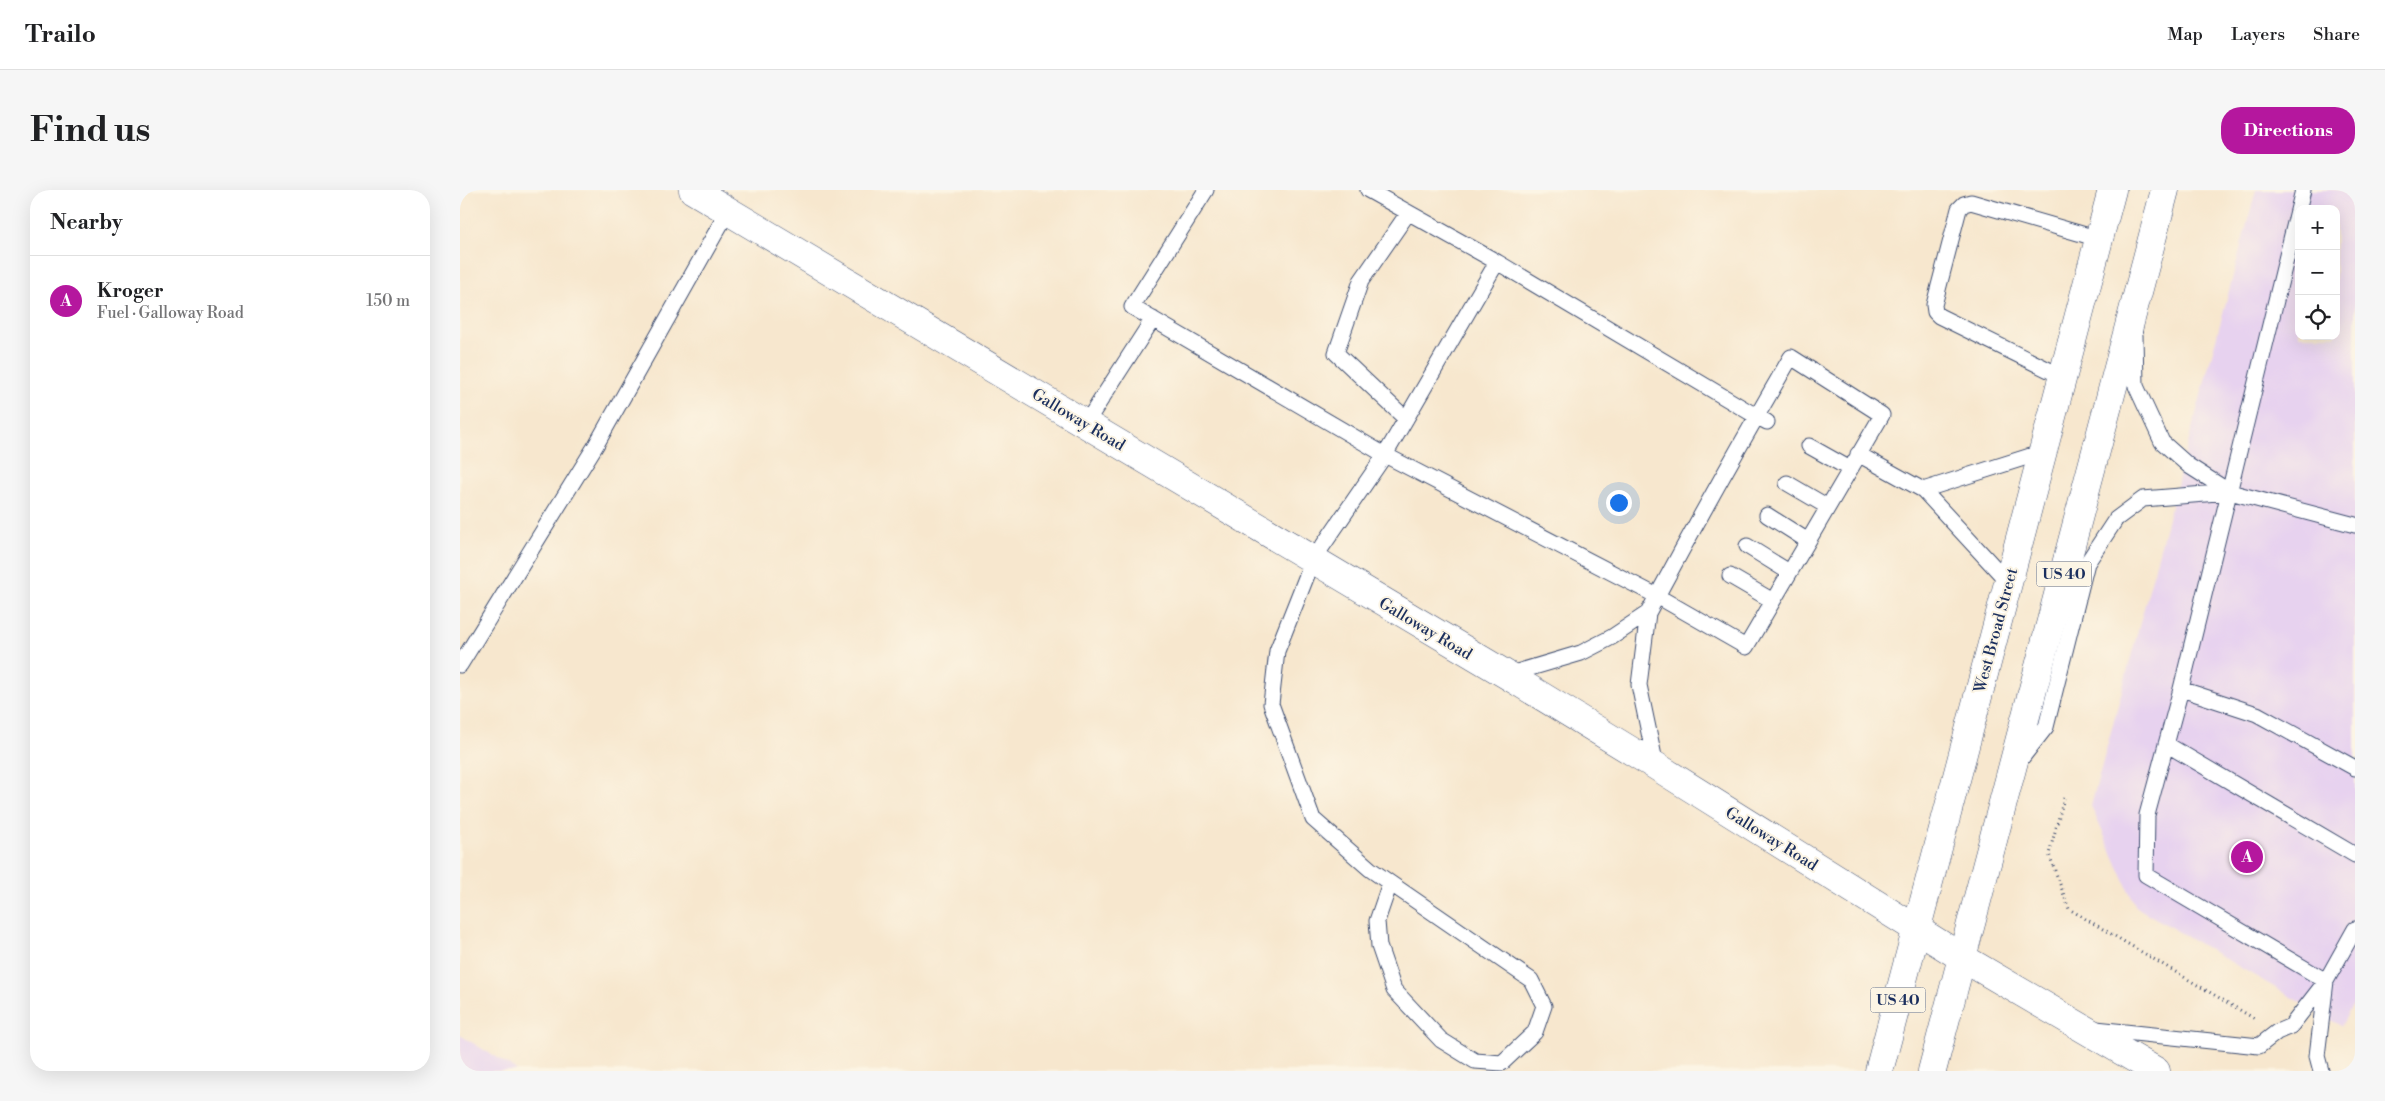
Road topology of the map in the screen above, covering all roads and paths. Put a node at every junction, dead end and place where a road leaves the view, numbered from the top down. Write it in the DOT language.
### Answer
graph roads {
  1 [pos="694,190"];
  2 [pos="1206,190"];
  3 [pos="1368,190"];
  4 [pos="2112,190"];
  5 [pos="2165,190"];
  6 [pos="2303,190"];
  7 [pos="728,211"];
  8 [pos="1408,214"];
  9 [pos="2099,239"];
  10 [pos="1496,262"];
  11 [pos="2134,306"];
  12 [pos="1153,319"];
  13 [pos="2062,377"];
  14 [pos="1406,419"];
  15 [pos="1762,419"];
  16 [pos="1086,423"];
  17 [pos="1809,446"];
  18 [pos="2043,452"];
  19 [pos="1858,454"];
  20 [pos="1385,455"];
  21 [pos="1850,469"];
  22 [pos="1787,483"];
  23 [pos="1923,490"];
  24 [pos="2230,492"];
  25 [pos="1828,507"];
  26 [pos="1767,515"];
  27 [pos="2355,525"];
  28 [pos="1808,541"];
  29 [pos="1747,546"];
  30 [pos="1313,560"];
  31 [pos="1789,572"];
  32 [pos="1730,576"];
  33 [pos="2008,582"];
  34 [pos="1656,596"];
  35 [pos="1773,601"];
  36 [pos="1648,613"];
  37 [pos="460,664"];
  38 [pos="1507,676"];
  39 [pos="2181,689"];
  40 [pos="2166,744"];
  41 [pos="1656,766"];
  42 [pos="2355,768"];
  43 [pos="2009,776"];
  44 [pos="2064,798"];
  45 [pos="2355,855"];
  46 [pos="1390,883"];
  47 [pos="1916,928"];
  48 [pos="2355,930"];
  49 [pos="1961,957"];
  50 [pos="2326,981"];
  51 [pos="2081,1028"];
  52 [pos="2277,1032"];
  53 [pos="1879,1071"];
  54 [pos="1932,1071"];
  55 [pos="2156,1071"];
  56 [pos="2321,1071"];
  1 -- 7 [label="main road, Galloway Road"];
  2 -- 12 [label="lane"];
  3 -- 8 [label="lane"];
  4 -- 9 [label="main road, West Broad Street / US 40"];
  5 -- 11 [label="main road, US 40"];
  6 -- 24 [label="lane"];
  7 -- 16 [label="main road, Galloway Road"];
  7 -- 37 [label="lane"];
  8 -- 10 [label="lane"];
  8 -- 14 [label="lane"];
  9 -- 13 [label="main road, West Broad Street / US 40"];
  9 -- 13 [label="lane"];
  10 -- 14 [label="lane"];
  10 -- 15 [label="lane"];
  11 -- 24 [label="lane"];
  11 -- 43 [label="main road, US 40"];
  12 -- 16 [label="lane"];
  12 -- 20 [label="lane"];
  13 -- 18 [label="main road, West Broad Street / US 40"];
  14 -- 20 [label="lane"];
  15 -- 19 [label="lane"];
  15 -- 34 [label="lane"];
  16 -- 30 [label="main road, Galloway Road"];
  17 -- 21 [label="lane"];
  18 -- 23 [label="lane"];
  18 -- 33 [label="main road, West Broad Street / US 40"];
  19 -- 21 [label="lane"];
  19 -- 23 [label="lane"];
  20 -- 30 [label="lane"];
  20 -- 34 [label="lane"];
  21 -- 25 [label="lane"];
  22 -- 25 [label="lane"];
  23 -- 33 [label="lane"];
  24 -- 27 [label="lane"];
  24 -- 39 [label="lane"];
  24 -- 43 [label="lane"];
  25 -- 28 [label="lane"];
  26 -- 28 [label="lane"];
  28 -- 31 [label="lane"];
  29 -- 31 [label="lane"];
  30 -- 38 [label="main road, Galloway Road"];
  30 -- 46 [label="lane"];
  31 -- 35 [label="lane"];
  32 -- 35 [label="lane"];
  33 -- 47 [label="main road, West Broad Street / US 40"];
  34 -- 35 [label="lane"];
  34 -- 36 [label="lane"];
  36 -- 38 [label="lane"];
  36 -- 41 [label="lane"];
  38 -- 41 [label="main road, Galloway Road"];
  39 -- 40 [label="lane"];
  39 -- 42 [label="lane"];
  40 -- 45 [label="lane"];
  40 -- 50 [label="lane"];
  41 -- 47 [label="main road, Galloway Road"];
  43 -- 49 [label="main road, US 40"];
  44 -- 52 [label="path"];
  46 -- 46 [label="lane"];
  47 -- 49 [label="main road, Galloway Road"];
  47 -- 53 [label="main road, West Broad Street / US 40"];
  48 -- 50 [label="lane"];
  49 -- 51 [label="main road, Galloway Road"];
  49 -- 54 [label="main road, US 40"];
  50 -- 52 [label="lane"];
  50 -- 56 [label="lane"];
  51 -- 52 [label="lane"];
  51 -- 55 [label="main road, Galloway Road"];
}
